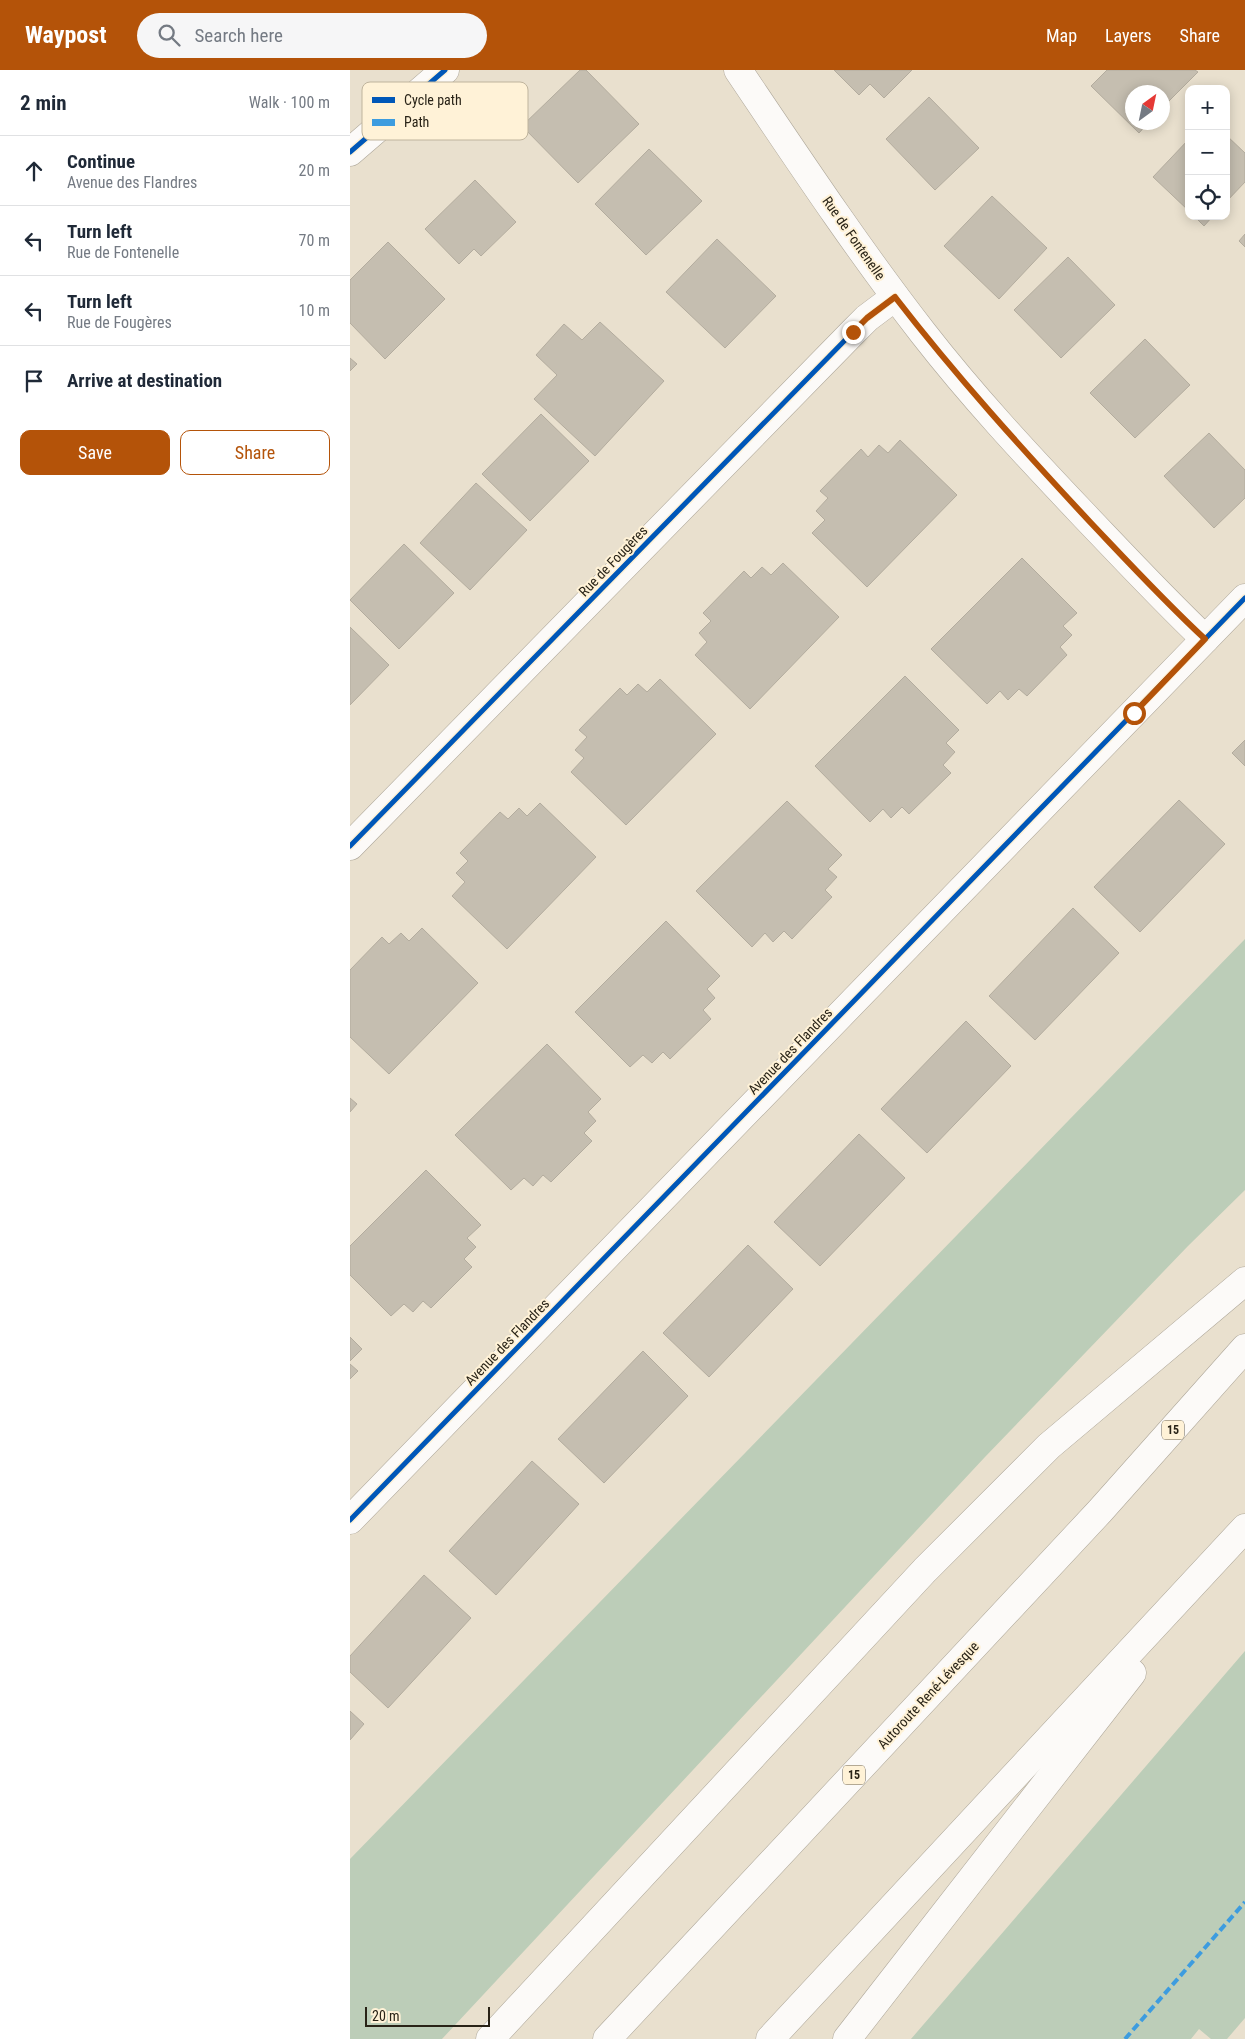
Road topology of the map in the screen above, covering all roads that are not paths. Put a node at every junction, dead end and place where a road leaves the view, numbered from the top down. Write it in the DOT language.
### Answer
graph roads {
  1 [pos="445,70"];
  2 [pos="738,70"];
  3 [pos="431,82"];
  4 [pos="364,140"];
  5 [pos="350,152"];
  6 [pos="895,297"];
  7 [pos="1245,598"];
  8 [pos="1205,639"];
  9 [pos="350,846"];
  10 [pos="1245,1282"];
  11 [pos="1245,1348"];
  12 [pos="350,1520"];
  13 [pos="1244,1529"];
  14 [pos="490,2039"];
  15 [pos="608,2039"];
  16 [pos="770,2039"];
  17 [pos="847,2039"];
  1 -- 3 [label="main road"];
  2 -- 6 [label="main road, Rue de Fontenelle"];
  4 -- 5 [label="main road"];
  6 -- 8 [label="main road, Rue de Fontenelle"];
  6 -- 9 [label="main road, Rue de Fougères"];
  7 -- 8 [label="main road, Avenue des Flandres"];
  8 -- 12 [label="main road, Avenue des Flandres"];
  10 -- 14 [label="main road"];
  11 -- 15 [label="main road, Autoroute René-Lévesque / 15"];
  13 -- 16 [label="main road"];
  13 -- 17 [label="main road"];
}
